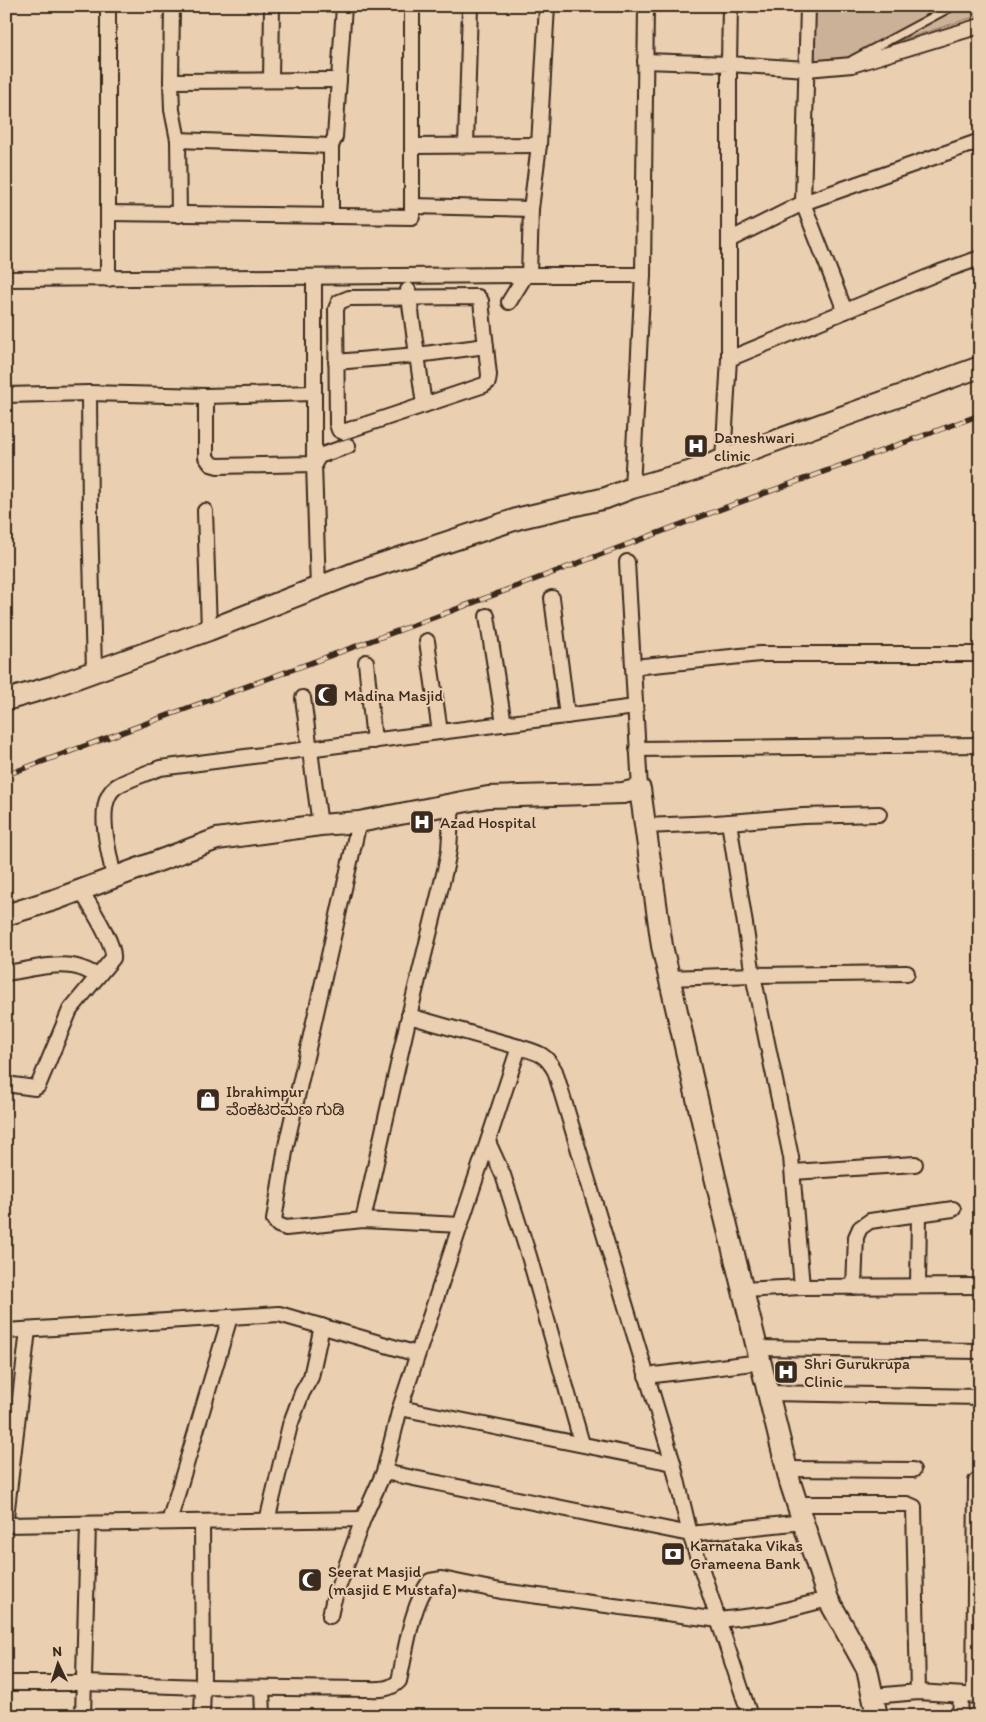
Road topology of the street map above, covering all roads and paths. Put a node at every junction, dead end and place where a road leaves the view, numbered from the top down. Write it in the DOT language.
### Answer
graph roads {
  1 [pos="108,6"];
  2 [pos="172,6"];
  3 [pos="272,6"];
  4 [pos="344,6"];
  5 [pos="412,6"];
  6 [pos="470,6"];
  7 [pos="547,6"];
  8 [pos="646,6"];
  9 [pos="730,6"];
  10 [pos="953,6"];
  11 [pos="810,9"];
  12 [pos="980,26"];
  13 [pos="645,61"];
  14 [pos="729,64"];
  15 [pos="839,66"];
  16 [pos="807,69"];
  17 [pos="271,80"];
  18 [pos="339,80"];
  19 [pos="171,81"];
  20 [pos="178,140"];
  21 [pos="980,141"];
  22 [pos="466,145"];
  23 [pos="539,145"];
  24 [pos="331,146"];
  25 [pos="412,146"];
  26 [pos="803,203"];
  27 [pos="412,206"];
  28 [pos="531,209"];
  29 [pos="108,214"];
  30 [pos="179,215"];
  31 [pos="331,216"];
  32 [pos="729,240"];
  33 [pos="980,258"];
  34 [pos="529,275"];
  35 [pos="643,276"];
  36 [pos="406,277"];
  37 [pos="314,278"];
  38 [pos="6,279"];
  39 [pos="108,279"];
  40 [pos="409,298"];
  41 [pos="509,302"];
  42 [pos="845,311"];
  43 [pos="486,346"];
  44 [pos="417,355"];
  45 [pos="729,359"];
  46 [pos="336,362"];
  47 [pos="980,368"];
  48 [pos="89,393"];
  49 [pos="314,393"];
  50 [pos="6,394"];
  51 [pos="206,396"];
  52 [pos="424,405"];
  53 [pos="348,446"];
  54 [pos="723,460"];
  55 [pos="314,464"];
  56 [pos="632,488"];
  57 [pos="205,510"];
  58 [pos="627,562"];
  59 [pos="318,588"];
  60 [pos="552,598"];
  61 [pos="487,616"];
  62 [pos="209,630"];
  63 [pos="427,641"];
  64 [pos="980,654"];
  65 [pos="366,662"];
  66 [pos="634,668"];
  67 [pos="94,671"];
  68 [pos="302,698"];
  69 [pos="6,700"];
  70 [pos="635,707"];
  71 [pos="567,716"];
  72 [pos="504,724"];
  73 [pos="440,732"];
  74 [pos="374,741"];
  75 [pos="980,745"];
  76 [pos="310,749"];
  77 [pos="637,749"];
  78 [pos="640,790"];
  79 [pos="452,803"];
  80 [pos="879,814"];
  81 [pos="359,822"];
  82 [pos="729,822"];
  83 [pos="320,825"];
  84 [pos="645,826"];
  85 [pos="114,878"];
  86 [pos="81,890"];
  87 [pos="6,915"];
  88 [pos="6,973"];
  89 [pos="908,973"];
  90 [pos="754,975"];
  91 [pos="98,976"];
  92 [pos="669,978"];
  93 [pos="409,1016"];
  94 [pos="519,1047"];
  95 [pos="6,1084"];
  96 [pos="488,1142"];
  97 [pos="915,1164"];
  98 [pos="793,1172"];
  99 [pos="953,1209"];
  100 [pos="919,1214"];
  101 [pos="363,1220"];
  102 [pos="460,1225"];
  103 [pos="918,1286"];
  104 [pos="980,1286"];
  105 [pos="802,1287"];
  106 [pos="854,1287"];
  107 [pos="743,1290"];
  108 [pos="230,1317"];
  109 [pos="322,1326"];
  110 [pos="28,1330"];
  111 [pos="6,1331"];
  112 [pos="980,1351"];
  113 [pos="418,1354"];
  114 [pos="759,1355"];
  115 [pos="646,1376"];
  116 [pos="770,1393"];
  117 [pos="980,1397"];
  118 [pos="400,1408"];
  119 [pos="582,1444"];
  120 [pos="673,1463"];
  121 [pos="787,1469"];
  122 [pos="913,1470"];
  123 [pos="384,1472"];
  124 [pos="976,1481"];
  125 [pos="800,1513"];
  126 [pos="6,1517"];
  127 [pos="363,1519"];
  128 [pos="267,1521"];
  129 [pos="169,1522"];
  130 [pos="202,1522"];
  131 [pos="88,1524"];
  132 [pos="6,1525"];
  133 [pos="690,1534"];
  134 [pos="828,1599"];
  135 [pos="330,1616"];
  136 [pos="719,1620"];
  137 [pos="6,1683"];
  138 [pos="83,1683"];
  139 [pos="203,1687"];
  140 [pos="262,1688"];
  141 [pos="918,1692"];
  142 [pos="874,1696"];
  143 [pos="972,1696"];
  144 [pos="83,1716"];
  145 [pos="202,1716"];
  146 [pos="263,1716"];
  147 [pos="750,1716"];
  148 [pos="878,1716"];
  149 [pos="960,1716"];
  1 -- 29 [label="street"];
  2 -- 19 [label="street"];
  3 -- 17 [label="street"];
  4 -- 18 [label="street"];
  5 -- 25 [label="street"];
  6 -- 22 [label="street"];
  7 -- 23 [label="street"];
  8 -- 13 [label="street"];
  9 -- 14 [label="street"];
  10 -- 15 [label="lane"];
  11 -- 16 [label="street"];
  12 -- 15 [label="street"];
  13 -- 14 [label="street"];
  13 -- 35 [label="street"];
  14 -- 16 [label="street"];
  14 -- 32 [label="street"];
  15 -- 16 [label="street"];
  16 -- 26 [label="street"];
  17 -- 18 [label="street"];
  17 -- 19 [label="street"];
  18 -- 24 [label="street"];
  19 -- 20 [label="street"];
  20 -- 24 [label="street"];
  20 -- 30 [label="street"];
  21 -- 26 [label="street"];
  22 -- 23 [label="street"];
  22 -- 25 [label="street"];
  23 -- 28 [label="street"];
  24 -- 31 [label="street"];
  25 -- 27 [label="street"];
  26 -- 32 [label="street"];
  26 -- 42 [label="street"];
  27 -- 28 [label="street"];
  27 -- 31 [label="street"];
  28 -- 34 [label="street"];
  29 -- 30 [label="street"];
  29 -- 39 [label="street"];
  30 -- 31 [label="street"];
  32 -- 45 [label="street"];
  33 -- 42 [label="street"];
  34 -- 35 [label="street"];
  34 -- 36 [label="street"];
  34 -- 41 [label="street"];
  35 -- 56 [label="street"];
  36 -- 37 [label="street"];
  36 -- 40 [label="street"];
  37 -- 39 [label="street"];
  37 -- 49 [label="street"];
  38 -- 39 [label="street"];
  40 -- 43 [label="street"];
  40 -- 44 [label="street"];
  40 -- 46 [label="street"];
  42 -- 45 [label="street"];
  43 -- 44 [label="street"];
  43 -- 52 [label="street"];
  44 -- 46 [label="street"];
  44 -- 52 [label="street"];
  45 -- 54 [label="street"];
  46 -- 52 [label="street"];
  47 -- 54 [label="street"];
  48 -- 50 [label="street"];
  48 -- 51 [label="street"];
  48 -- 67 [label="street"];
  49 -- 51 [label="street"];
  49 -- 55 [label="street"];
  51 -- 55 [label="street"];
  53 -- 55 [label="street"];
  54 -- 56 [label="street"];
  55 -- 59 [label="street"];
  56 -- 59 [label="street"];
  57 -- 62 [label="street"];
  58 -- 66 [label="street"];
  59 -- 62 [label="street"];
  60 -- 71 [label="street"];
  61 -- 72 [label="street"];
  62 -- 67 [label="street"];
  63 -- 73 [label="street"];
  64 -- 66 [label="street"];
  65 -- 74 [label="street"];
  66 -- 70 [label="street"];
  67 -- 69 [label="street"];
  68 -- 76 [label="street"];
  70 -- 71 [label="street"];
  70 -- 77 [label="street"];
  71 -- 72 [label="street"];
  72 -- 73 [label="street"];
  73 -- 74 [label="street"];
  74 -- 76 [label="street"];
  75 -- 77 [label="street"];
  76 -- 83 [label="street"];
  76 -- 85 [label="street"];
  77 -- 78 [label="street"];
  78 -- 79 [label="street"];
  78 -- 84 [label="street"];
  79 -- 81 [label="street"];
  79 -- 93 [label="street"];
  80 -- 82 [label="street"];
  81 -- 83 [label="street"];
  81 -- 101 [label="street"];
  82 -- 84 [label="street"];
  82 -- 90 [label="street"];
  83 -- 85 [label="street"];
  84 -- 92 [label="street"];
  85 -- 86 [label="street"];
  86 -- 87 [label="street"];
  86 -- 91 [label="street"];
  88 -- 91 [label="street"];
  89 -- 90 [label="street"];
  90 -- 92 [label="street"];
  90 -- 98 [label="street"];
  91 -- 95 [label="street"];
  92 -- 107 [label="street"];
  93 -- 94 [label="street"];
  93 -- 101 [label="street"];
  94 -- 96 [label="street"];
  94 -- 115 [label="street"];
  96 -- 102 [label="street"];
  96 -- 119 [label="street"];
  97 -- 98 [label="street"];
  98 -- 105 [label="street"];
  99 -- 100 [label="street"];
  100 -- 103 [label="street"];
  100 -- 106 [label="street"];
  101 -- 102 [label="street"];
  102 -- 113 [label="street"];
  103 -- 104 [label="street"];
  103 -- 106 [label="street"];
  105 -- 106 [label="street"];
  105 -- 107 [label="street"];
  107 -- 114 [label="street"];
  108 -- 109 [label="street"];
  108 -- 110 [label="street"];
  108 -- 129 [label="street"];
  109 -- 113 [label="street"];
  109 -- 128 [label="street"];
  110 -- 111 [label="street"];
  110 -- 126 [label="street"];
  112 -- 114 [label="street"];
  113 -- 118 [label="street"];
  114 -- 115 [label="street"];
  114 -- 116 [label="street"];
  115 -- 120 [label="street"];
  116 -- 117 [label="street"];
  116 -- 121 [label="street"];
  118 -- 119 [label="street"];
  118 -- 123 [label="street"];
  119 -- 120 [label="street"];
  120 -- 133 [label="street"];
  121 -- 122 [label="street"];
  121 -- 125 [label="street"];
  123 -- 127 [label="street"];
  123 -- 133 [label="street"];
  124 -- 143 [label="street"];
  125 -- 133 [label="street"];
  125 -- 134 [label="street"];
  125 -- 141 [label="street"];
  127 -- 128 [label="street"];
  127 -- 135 [label="street"];
  128 -- 130 [label="street"];
  129 -- 130 [label="street"];
  129 -- 131 [label="street"];
  130 -- 139 [label="street"];
  131 -- 132 [label="street"];
  131 -- 138 [label="street"];
  133 -- 136 [label="street"];
  134 -- 136 [label="street"];
  134 -- 142 [label="street"];
  136 -- 140 [label="street"];
  136 -- 147 [label="street"];
  137 -- 138 [label="street"];
  138 -- 139 [label="street"];
  138 -- 144 [label="street"];
  139 -- 140 [label="street"];
  139 -- 145 [label="street"];
  140 -- 146 [label="street"];
  141 -- 142 [label="street"];
  141 -- 143 [label="street"];
  142 -- 148 [label="street"];
  143 -- 149 [label="street"];
}
